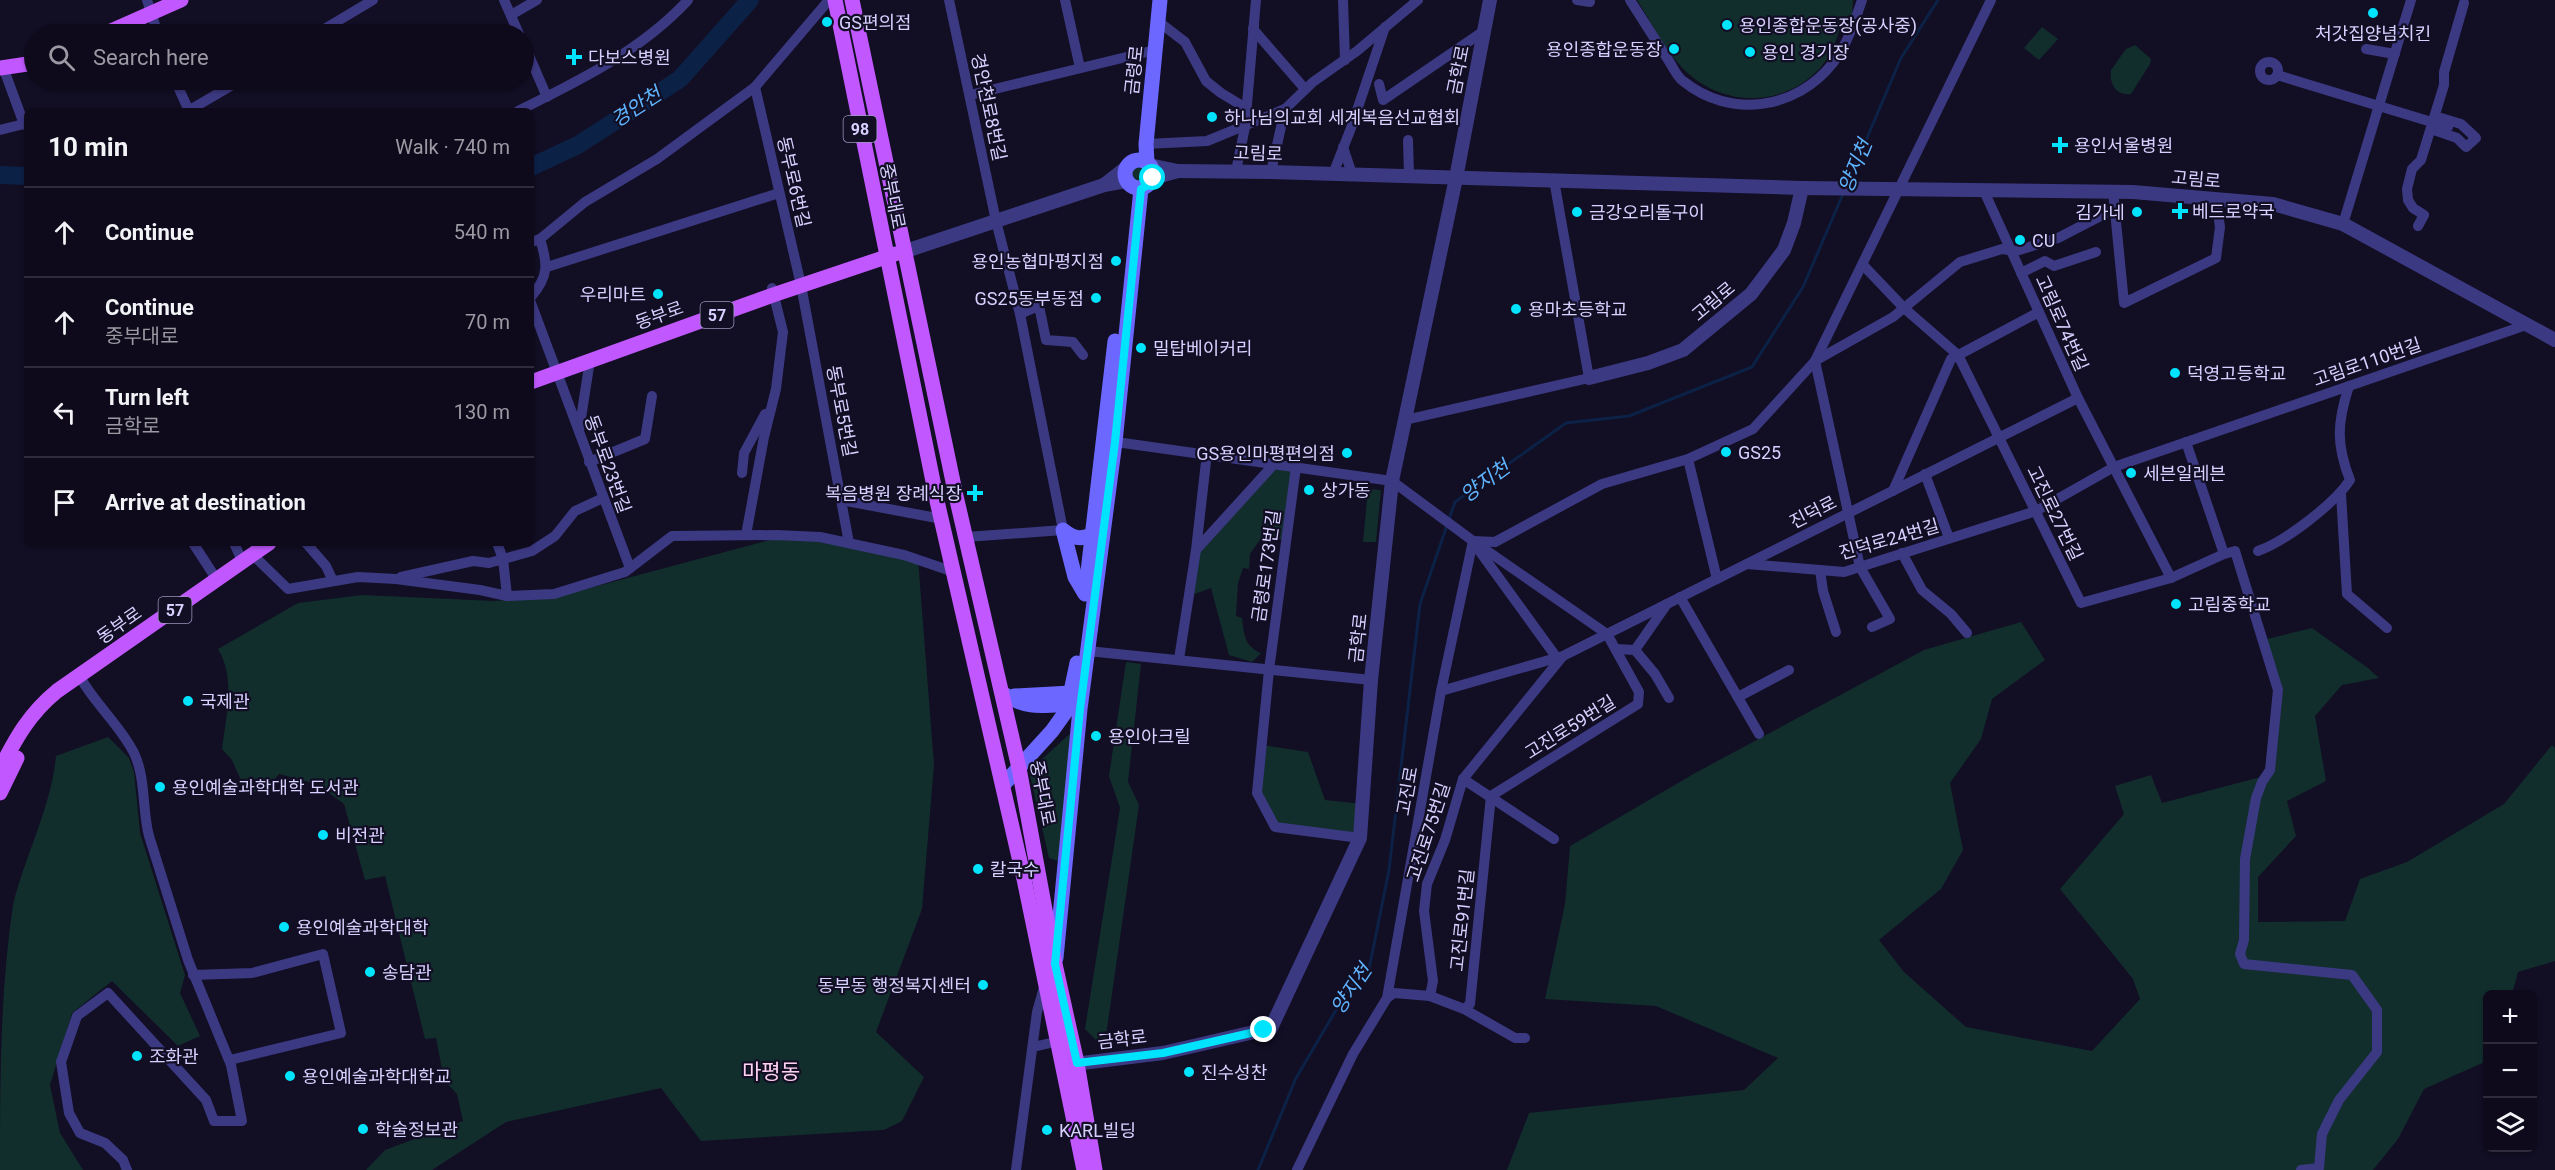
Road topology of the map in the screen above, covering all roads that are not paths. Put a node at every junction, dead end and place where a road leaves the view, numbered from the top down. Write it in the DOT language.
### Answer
graph roads {
  1 [pos="181,0"];
  2 [pos="373,0"];
  3 [pos="504,0"];
  4 [pos="537,0"];
  5 [pos="672,0"];
  6 [pos="688,0"];
  7 [pos="829,0"];
  8 [pos="834,0"];
  9 [pos="852,0"];
  10 [pos="949,0"];
  11 [pos="1065,0"];
  12 [pos="1160,0"];
  13 [pos="1256,0"];
  14 [pos="1343,0"];
  15 [pos="1418,0"];
  16 [pos="1490,0"];
  17 [pos="1578,0"];
  18 [pos="1630,0"];
  19 [pos="1862,0"];
  20 [pos="1991,0"];
  21 [pos="2411,0"];
  22 [pos="2466,1"];
  23 [pos="1590,2"];
  24 [pos="149,7"];
  25 [pos="675,14"];
  26 [pos="511,15"];
  27 [pos="1159,22"];
  28 [pos="121,24"];
  29 [pos="155,24"];
  30 [pos="332,24"];
  31 [pos="515,24"];
  32 [pos="1254,25"];
  33 [pos="1386,26"];
  34 [pos="1484,31"];
  35 [pos="2366,49"];
  36 [pos="1155,50"];
  37 [pos="2395,54"];
  38 [pos="1345,60"];
  39 [pos="24,65"];
  40 [pos="534,67"];
  41 [pos="1,68"];
  42 [pos="1080,68"];
  43 [pos="2277,75"];
  44 [pos="1379,84"];
  45 [pos="755,87"];
  46 [pos="1305,89"];
  47 [pos="180,90"];
  48 [pos="224,90"];
  49 [pos="970,95"];
  50 [pos="547,97"];
  51 [pos="2379,105"];
  52 [pos="188,108"];
  53 [pos="194,108"];
  54 [pos="524,108"];
  55 [pos="1246,108"];
  56 [pos="1285,109"];
  57 [pos="2433,122"];
  58 [pos="24,123"];
  59 [pos="24,125"];
  60 [pos="1245,127"];
  61 [pos="2448,127"];
  62 [pos="0,129"];
  63 [pos="1408,140"];
  64 [pos="1146,144"];
  65 [pos="1344,147"];
  66 [pos="1236,171"];
  67 [pos="1271,172"];
  68 [pos="1138,174"];
  69 [pos="1332,174"];
  70 [pos="1352,174"];
  71 [pos="1409,176"];
  72 [pos="1456,178"];
  73 [pos="1554,180"];
  74 [pos="1802,188"];
  75 [pos="1898,189"];
  76 [pos="1984,190"];
  77 [pos="2113,191"];
  78 [pos="779,193"];
  79 [pos="2216,199"];
  80 [pos="2114,209"];
  81 [pos="996,221"];
  82 [pos="2343,224"];
  83 [pos="2418,226"];
  84 [pos="535,241"];
  85 [pos="2010,249"];
  86 [pos="903,252"];
  87 [pos="2096,252"];
  88 [pos="886,258"];
  89 [pos="1863,265"];
  90 [pos="547,267"];
  91 [pos="2021,273"];
  92 [pos="801,285"];
  93 [pos="773,291"];
  94 [pos="534,293"];
  95 [pos="1904,308"];
  96 [pos="534,311"];
  97 [pos="2039,312"];
  98 [pos="1020,314"];
  99 [pos="2529,324"];
  100 [pos="2555,340"];
  101 [pos="1083,355"];
  102 [pos="1958,355"];
  103 [pos="590,360"];
  104 [pos="1815,362"];
  105 [pos="557,372"];
  106 [pos="1589,378"];
  107 [pos="534,381"];
  108 [pos="2349,386"];
  109 [pos="776,389"];
  110 [pos="652,396"];
  111 [pos="2078,398"];
  112 [pos="1405,420"];
  113 [pos="579,433"];
  114 [pos="1999,438"];
  115 [pos="1109,441"];
  116 [pos="2186,442"];
  117 [pos="1207,453"];
  118 [pos="1688,459"];
  119 [pos="589,462"];
  120 [pos="1275,464"];
  121 [pos="1296,467"];
  122 [pos="2114,467"];
  123 [pos="742,473"];
  124 [pos="1925,474"];
  125 [pos="1397,485"];
  126 [pos="1893,491"];
  127 [pos="2341,494"];
  128 [pos="603,498"];
  129 [pos="841,500"];
  130 [pos="2036,512"];
  131 [pos="1849,513"];
  132 [pos="942,519"];
  133 [pos="1063,531"];
  134 [pos="1092,535"];
  135 [pos="746,536"];
  136 [pos="966,537"];
  137 [pos="1949,538"];
  138 [pos="1470,539"];
  139 [pos="849,543"];
  140 [pos="195,546"];
  141 [pos="237,546"];
  142 [pos="265,546"];
  143 [pos="309,546"];
  144 [pos="498,546"];
  145 [pos="1196,550"];
  146 [pos="2258,550"];
  147 [pos="1902,554"];
  148 [pos="2224,554"];
  149 [pos="248,559"];
  150 [pos="503,559"];
  151 [pos="1747,564"];
  152 [pos="1860,567"];
  153 [pos="630,568"];
  154 [pos="1820,570"];
  155 [pos="954,572"];
  156 [pos="2171,578"];
  157 [pos="396,579"];
  158 [pos="1717,579"];
  159 [pos="218,580"];
  160 [pos="333,581"];
  161 [pos="1085,594"];
  162 [pos="507,596"];
  163 [pos="1680,597"];
  164 [pos="1667,604"];
  165 [pos="1872,627"];
  166 [pos="2387,628"];
  167 [pos="1836,632"];
  168 [pos="1607,633"];
  169 [pos="1966,633"];
  170 [pos="1616,649"];
  171 [pos="1635,650"];
  172 [pos="1088,651"];
  173 [pos="1560,657"];
  174 [pos="1179,659"];
  175 [pos="1789,669"];
  176 [pos="1269,670"];
  177 [pos="80,676"];
  178 [pos="1371,680"];
  179 [pos="1441,691"];
  180 [pos="1002,693"];
  181 [pos="1738,697"];
  182 [pos="1070,698"];
  183 [pos="1670,698"];
  184 [pos="1759,734"];
  185 [pos="1019,768"];
  186 [pos="0,769"];
  187 [pos="1463,779"];
  188 [pos="1003,785"];
  189 [pos="0,793"];
  190 [pos="1491,796"];
  191 [pos="1360,837"];
  192 [pos="1554,839"];
  193 [pos="1055,964"];
  194 [pos="193,975"];
  195 [pos="1046,981"];
  196 [pos="1430,996"];
  197 [pos="1387,998"];
  198 [pos="1464,1009"];
  199 [pos="1525,1038"];
  200 [pos="1059,1041"];
  201 [pos="1033,1047"];
  202 [pos="230,1060"];
  203 [pos="1071,1064"];
  204 [pos="127,1170"];
  205 [pos="1016,1170"];
  206 [pos="1084,1170"];
  207 [pos="1095,1170"];
  208 [pos="1297,1170"];
  209 [pos="2301,1170"];
  1 -- 24 [label="main road"];
  2 -- 30 [label="street"];
  3 -- 26 [label="street"];
  4 -- 26 [label="street"];
  5 -- 25 [label="street"];
  6 -- 25 [label="street"];
  7 -- 45 [label="street"];
  8 -- 88 [label="main road, 중부대로 / 98"];
  9 -- 86 [label="main road, 중부대로 / 98"];
  10 -- 49 [label="street, 경안천로8번길"];
  11 -- 42 [label="street"];
  12 -- 27 [label="main road, 금령로"];
  13 -- 32 [label="street"];
  14 -- 38 [label="street"];
  15 -- 33 [label="street"];
  16 -- 34 [label="street, 금학로"];
  17 -- 23 [label="street"];
  18 -- 19 [label="street"];
  20 -- 75 [label="street"];
  21 -- 37 [label="street"];
  22 -- 57 [label="street"];
  24 -- 28 [label="main road"];
  24 -- 29 [label="street"];
  25 -- 50 [label="street"];
  26 -- 31 [label="street"];
  27 -- 36 [label="main road, 금령로"];
  27 -- 55 [label="street"];
  32 -- 46 [label="street"];
  32 -- 55 [label="street"];
  33 -- 38 [label="street"];
  33 -- 65 [label="street"];
  34 -- 44 [label="street, 금학로"];
  34 -- 72 [label="street, 금학로"];
  35 -- 37 [label="street"];
  36 -- 42 [label="street"];
  36 -- 64 [label="main road, 금령로"];
  37 -- 51 [label="street"];
  38 -- 46 [label="street"];
  39 -- 41 [label="main road"];
  40 -- 50 [label="street"];
  41 -- 58 [label="street"];
  42 -- 49 [label="street"];
  43 -- 43 [label="street"];
  43 -- 51 [label="street"];
  45 -- 78 [label="street, 동부로6번길"];
  45 -- 84 [label="street"];
  46 -- 56 [label="street"];
  47 -- 52 [label="street"];
  48 -- 53 [label="street"];
  49 -- 81 [label="street, 경안천로8번길"];
  50 -- 54 [label="street"];
  51 -- 57 [label="street"];
  51 -- 82 [label="street"];
  55 -- 60 [label="street"];
  56 -- 60 [label="street"];
  56 -- 67 [label="street"];
  57 -- 61 [label="street"];
  57 -- 83 [label="street"];
  59 -- 62 [label="street"];
  60 -- 64 [label="street"];
  60 -- 66 [label="street"];
  63 -- 71 [label="street"];
  64 -- 68 [label="main road, 금령로"];
  65 -- 69 [label="street"];
  65 -- 70 [label="street"];
  66 -- 67 [label="street, 고림로"];
  66 -- 68 [label="street, 고림로"];
  67 -- 69 [label="street, 고림로"];
  68 -- 81 [label="street, 고림로"];
  68 -- 115 [label="main road, 금령로"];
  69 -- 70 [label="street, 고림로"];
  70 -- 71 [label="street, 고림로"];
  71 -- 72 [label="street, 고림로"];
  72 -- 73 [label="street, 고림로"];
  72 -- 112 [label="street, 금학로"];
  73 -- 74 [label="street, 고림로"];
  73 -- 106 [label="street"];
  74 -- 75 [label="street, 고림로"];
  74 -- 106 [label="street, 고림로"];
  75 -- 76 [label="street, 고림로"];
  75 -- 89 [label="street"];
  76 -- 77 [label="street, 고림로"];
  76 -- 85 [label="street, 고림로74번길"];
  77 -- 79 [label="street, 고림로"];
  77 -- 80 [label="street"];
  78 -- 90 [label="street"];
  78 -- 92 [label="street, 동부로6번길"];
  79 -- 80 [label="street"];
  79 -- 82 [label="street, 고림로"];
  80 -- 85 [label="street"];
  81 -- 86 [label="street, 고림로"];
  81 -- 98 [label="street, 경안천로8번길"];
  82 -- 99 [label="street, 고림로"];
  84 -- 90 [label="street"];
  85 -- 91 [label="street, 고림로74번길"];
  85 -- 95 [label="street"];
  86 -- 88 [label="main road, 동부로 / 57"];
  86 -- 136 [label="main road, 중부대로"];
  87 -- 91 [label="street"];
  88 -- 92 [label="main road, 동부로 / 57"];
  88 -- 132 [label="main road, 중부대로"];
  89 -- 95 [label="street"];
  89 -- 104 [label="street"];
  90 -- 94 [label="street"];
  91 -- 97 [label="street, 고림로74번길"];
  92 -- 93 [label="main road, 동부로 / 57"];
  92 -- 129 [label="street, 동부로5번길"];
  93 -- 103 [label="main road, 동부로 / 57"];
  93 -- 109 [label="street"];
  95 -- 102 [label="street"];
  95 -- 104 [label="street"];
  96 -- 105 [label="street, 동부로23번길"];
  97 -- 102 [label="street"];
  97 -- 111 [label="street, 고림로74번길"];
  98 -- 101 [label="street"];
  98 -- 133 [label="street, 경안천로8번길"];
  99 -- 100 [label="street, 고림로"];
  99 -- 108 [label="street, 고림로110번길"];
  102 -- 114 [label="street, 고진로27번길"];
  102 -- 126 [label="street"];
  103 -- 105 [label="main road, 동부로 / 57"];
  103 -- 113 [label="street"];
  104 -- 118 [label="street"];
  104 -- 131 [label="street"];
  105 -- 107 [label="main road, 동부로 / 57"];
  105 -- 113 [label="street, 동부로23번길"];
  106 -- 112 [label="street, 고림로"];
  108 -- 116 [label="street, 고림로110번길"];
  108 -- 127 [label="street"];
  109 -- 123 [label="street"];
  109 -- 135 [label="street"];
  110 -- 119 [label="street"];
  111 -- 114 [label="street, 진덕로"];
  111 -- 122 [label="street, 고림로74번길"];
  112 -- 125 [label="street, 금학로"];
  113 -- 119 [label="street, 동부로23번길"];
  114 -- 124 [label="street, 진덕로"];
  114 -- 130 [label="street, 고진로27번길"];
  115 -- 117 [label="street"];
  115 -- 134 [label="main road"];
  115 -- 172 [label="main road"];
  116 -- 122 [label="street, 고림로110번길"];
  116 -- 148 [label="street"];
  117 -- 120 [label="street"];
  117 -- 145 [label="street"];
  118 -- 138 [label="street"];
  118 -- 158 [label="street"];
  119 -- 128 [label="street, 동부로23번길"];
  120 -- 121 [label="street"];
  120 -- 145 [label="street, 금령로173번길"];
  121 -- 125 [label="street"];
  121 -- 176 [label="street, 금령로173번길"];
  122 -- 130 [label="street"];
  122 -- 156 [label="street, 고림로74번길"];
  124 -- 126 [label="street, 진덕로"];
  124 -- 137 [label="street"];
  125 -- 138 [label="street, 고진로59번길"];
  125 -- 178 [label="street, 금학로"];
  126 -- 131 [label="street, 진덕로"];
  127 -- 146 [label="street"];
  127 -- 166 [label="street"];
  128 -- 150 [label="street"];
  128 -- 153 [label="street, 동부로23번길"];
  129 -- 132 [label="street"];
  129 -- 139 [label="street, 동부로5번길"];
  130 -- 137 [label="street, 진덕로24번길"];
  130 -- 156 [label="street, 고진로27번길"];
  131 -- 151 [label="street, 진덕로"];
  131 -- 152 [label="street"];
  132 -- 155 [label="main road, 중부대로"];
  133 -- 134 [label="main road"];
  133 -- 136 [label="street"];
  133 -- 161 [label="main road"];
  134 -- 161 [label="main road"];
  135 -- 139 [label="street"];
  135 -- 153 [label="street"];
  136 -- 180 [label="main road, 중부대로"];
  137 -- 147 [label="street, 진덕로24번길"];
  138 -- 168 [label="street, 고진로59번길"];
  138 -- 173 [label="street"];
  138 -- 179 [label="street, 고진로"];
  139 -- 155 [label="street"];
  140 -- 159 [label="street"];
  141 -- 149 [label="street"];
  142 -- 149 [label="main road, 동부로 / 57"];
  143 -- 160 [label="street"];
  144 -- 150 [label="street"];
  145 -- 174 [label="street"];
  147 -- 152 [label="street, 진덕로24번길"];
  147 -- 169 [label="street"];
  148 -- 156 [label="street"];
  148 -- 209 [label="street"];
  149 -- 159 [label="main road, 동부로 / 57"];
  149 -- 160 [label="street"];
  150 -- 157 [label="street"];
  150 -- 162 [label="street"];
  151 -- 154 [label="street, 진덕로24번길"];
  151 -- 158 [label="street, 진덕로"];
  152 -- 154 [label="street, 진덕로24번길"];
  152 -- 165 [label="street"];
  153 -- 162 [label="street"];
  154 -- 167 [label="street"];
  155 -- 188 [label="main road, 중부대로"];
  157 -- 160 [label="street"];
  157 -- 162 [label="street"];
  158 -- 163 [label="street, 진덕로"];
  159 -- 177 [label="main road, 동부로 / 57"];
  161 -- 182 [label="main road"];
  163 -- 164 [label="street, 진덕로"];
  163 -- 181 [label="street"];
  164 -- 168 [label="street, 진덕로"];
  164 -- 171 [label="street"];
  168 -- 170 [label="street, 고진로59번길"];
  168 -- 173 [label="street, 진덕로"];
  170 -- 171 [label="street"];
  170 -- 190 [label="street, 고진로59번길"];
  171 -- 183 [label="street"];
  172 -- 174 [label="street"];
  172 -- 193 [label="main road"];
  173 -- 179 [label="street, 진덕로"];
  173 -- 187 [label="street, 진덕로"];
  174 -- 176 [label="street"];
  175 -- 181 [label="street"];
  176 -- 178 [label="street"];
  176 -- 191 [label="street, 금령로173번길"];
  177 -- 186 [label="main road, 동부로"];
  177 -- 189 [label="main road, 동부로 / 57"];
  177 -- 194 [label="street"];
  178 -- 191 [label="street, 금학로"];
  179 -- 197 [label="street, 고진로"];
  180 -- 182 [label="main road"];
  180 -- 185 [label="main road, 중부대로"];
  181 -- 184 [label="street"];
  182 -- 185 [label="main road"];
  185 -- 188 [label="main road"];
  185 -- 193 [label="main road, 중부대로"];
  187 -- 190 [label="street, 고진로75번길"];
  187 -- 196 [label="street, 고진로75번길"];
  188 -- 195 [label="main road, 중부대로"];
  190 -- 192 [label="street, 고진로75번길"];
  190 -- 198 [label="street, 고진로91번길"];
  191 -- 203 [label="street, 금학로"];
  193 -- 203 [label="main road, 중부대로"];
  194 -- 202 [label="street"];
  194 -- 202 [label="street"];
  195 -- 200 [label="main road, 중부대로"];
  195 -- 201 [label="street"];
  196 -- 197 [label="street"];
  196 -- 198 [label="street"];
  197 -- 208 [label="street, 고진로"];
  198 -- 199 [label="street"];
  200 -- 201 [label="street"];
  200 -- 203 [label="main road, 중부대로"];
  201 -- 205 [label="street"];
  202 -- 204 [label="street"];
  203 -- 206 [label="main road, 중부대로"];
  203 -- 207 [label="main road, 중부대로"];
}
